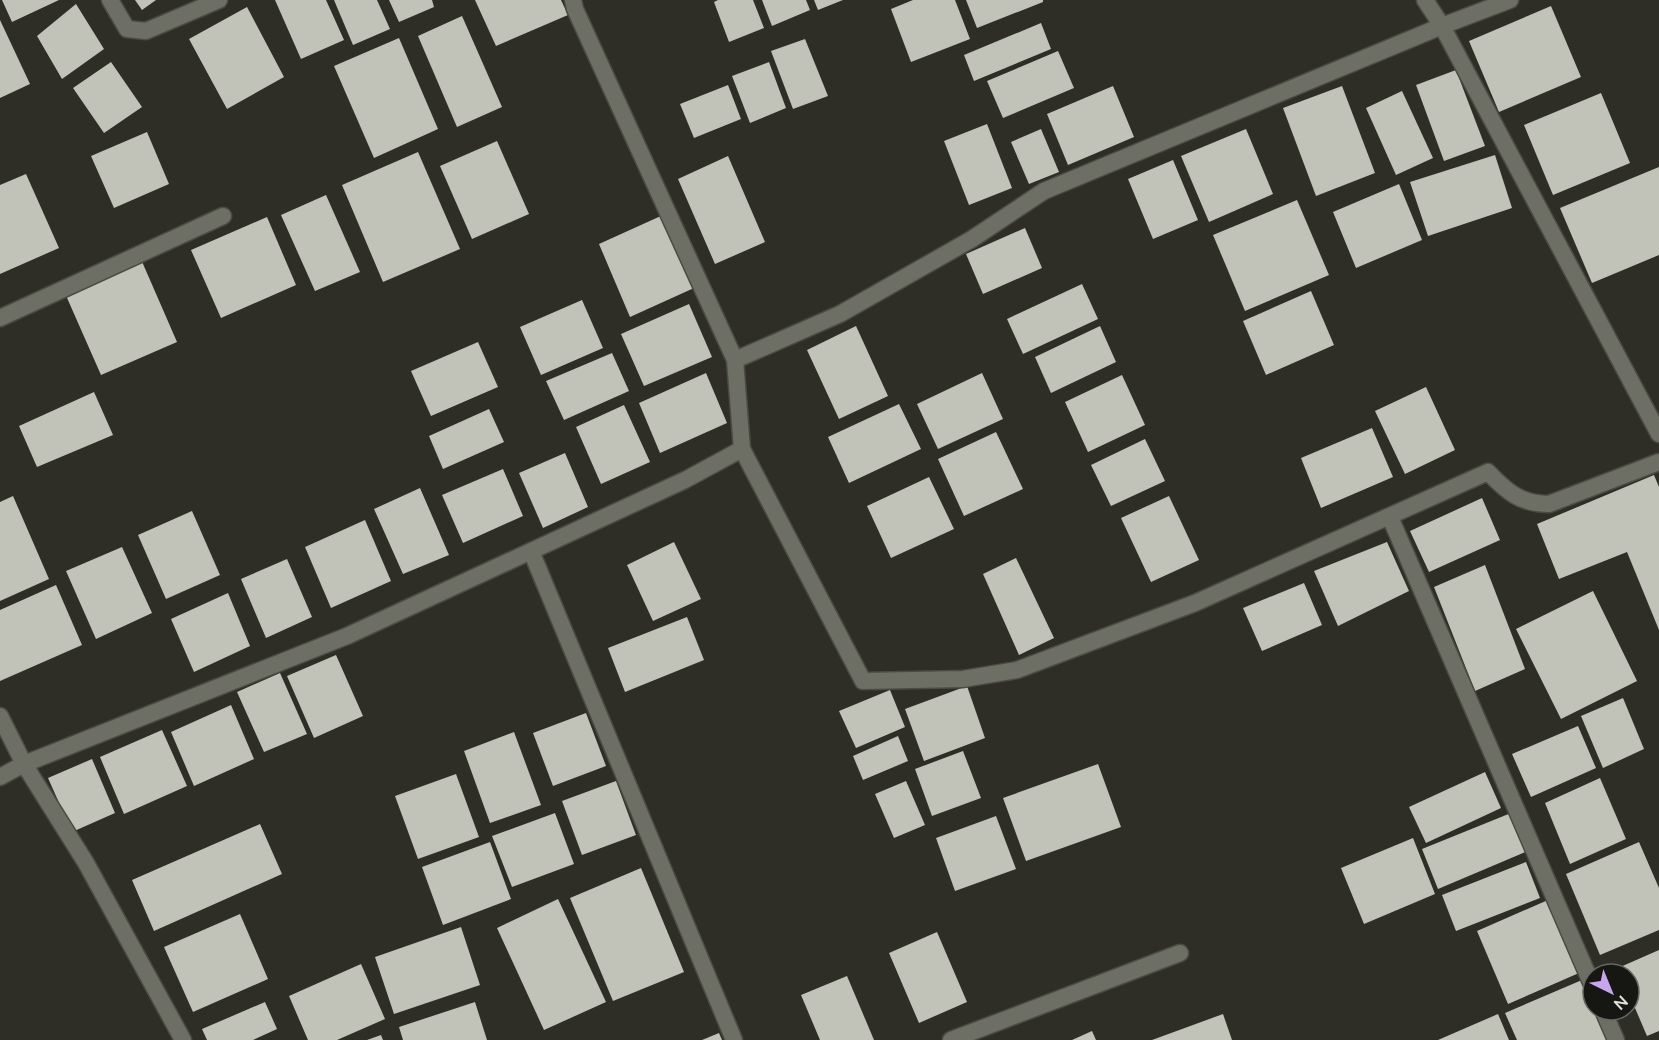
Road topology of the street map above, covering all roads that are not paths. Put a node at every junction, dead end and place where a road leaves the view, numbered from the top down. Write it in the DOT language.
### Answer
graph roads {
  1 [pos="110,0"];
  2 [pos="219,0"];
  3 [pos="573,0"];
  4 [pos="1425,0"];
  5 [pos="1510,0"];
  6 [pos="1442,26"];
  7 [pos="223,216"];
  8 [pos="0,318"];
  9 [pos="735,360"];
  10 [pos="1659,434"];
  11 [pos="742,449"];
  12 [pos="1659,462"];
  13 [pos="1390,517"];
  14 [pos="531,551"];
  15 [pos="0,716"];
  16 [pos="24,764"];
  17 [pos="0,777"];
  18 [pos="1180,953"];
  19 [pos="1582,962"];
  20 [pos="1608,1022"];
  21 [pos="183,1040"];
  22 [pos="734,1040"];
  23 [pos="951,1040"];
  24 [pos="1616,1040"];
  1 -- 2 [label="street"];
  3 -- 9 [label="street"];
  4 -- 6 [label="street"];
  5 -- 6 [label="street"];
  6 -- 9 [label="street"];
  6 -- 10 [label="street"];
  7 -- 8 [label="street"];
  9 -- 11 [label="street"];
  11 -- 13 [label="street"];
  11 -- 14 [label="street"];
  12 -- 13 [label="street"];
  13 -- 19 [label="street"];
  14 -- 16 [label="street"];
  14 -- 22 [label="street"];
  15 -- 16 [label="street"];
  16 -- 17 [label="street"];
  16 -- 21 [label="street"];
  18 -- 23 [label="street"];
  20 -- 24 [label="street"];
}
